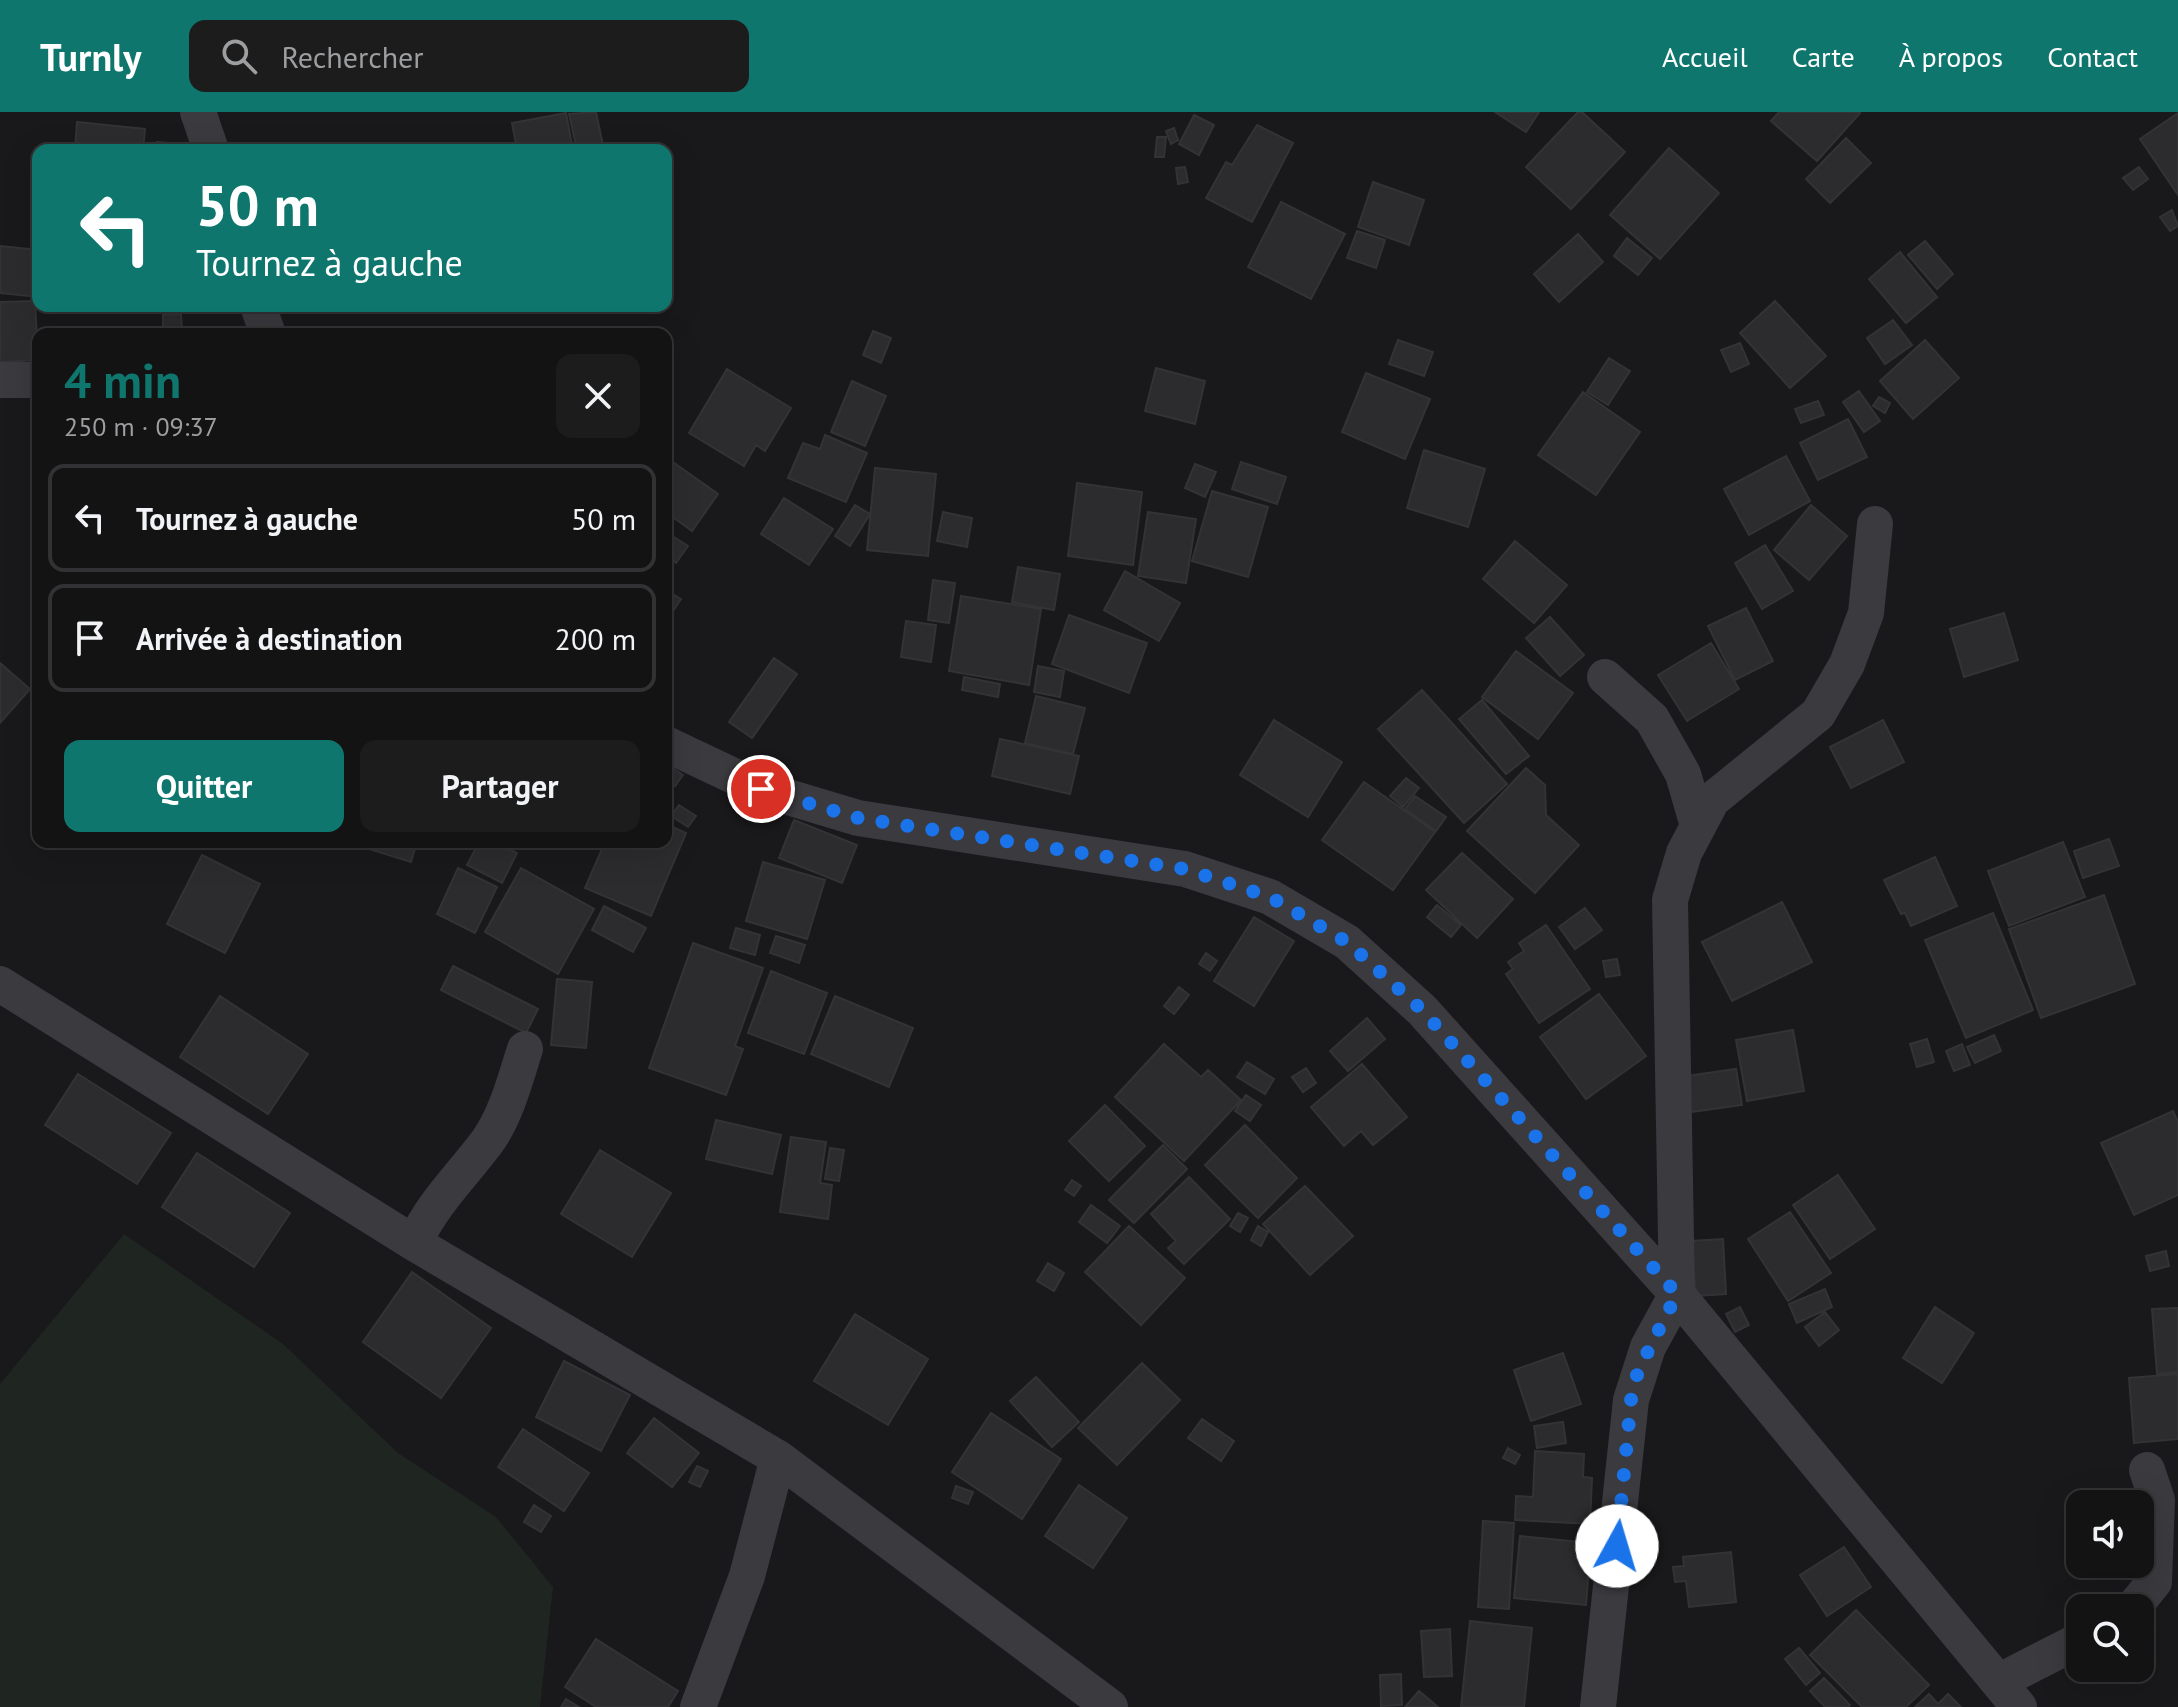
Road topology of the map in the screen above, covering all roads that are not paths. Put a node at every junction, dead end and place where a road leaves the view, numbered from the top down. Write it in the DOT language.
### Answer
graph roads {
  1 [pos="198,112"];
  2 [pos="209,144"];
  3 [pos="0,380"];
  4 [pos="32,380"];
  5 [pos="1875,524"];
  6 [pos="1605,677"];
  7 [pos="672,747"];
  8 [pos="1698,826"];
  9 [pos="0,984"];
  10 [pos="525,1049"];
  11 [pos="414,1243"];
  12 [pos="1677,1294"];
  13 [pos="778,1458"];
  14 [pos="2147,1470"];
  15 [pos="2144,1594"];
  16 [pos="2066,1651"];
  17 [pos="2009,1694"];
  18 [pos="698,1707"];
  19 [pos="1110,1707"];
  20 [pos="1598,1707"];
  1 -- 2 [label="street"];
  3 -- 4 [label="street"];
  5 -- 8 [label="street"];
  6 -- 8 [label="street"];
  7 -- 12 [label="street"];
  8 -- 12 [label="street"];
  9 -- 11 [label="street"];
  10 -- 11 [label="street"];
  11 -- 13 [label="street"];
  12 -- 17 [label="street"];
  12 -- 20 [label="street"];
  13 -- 18 [label="street"];
  13 -- 19 [label="street"];
  14 -- 15 [label="street"];
  16 -- 17 [label="street"];
}
